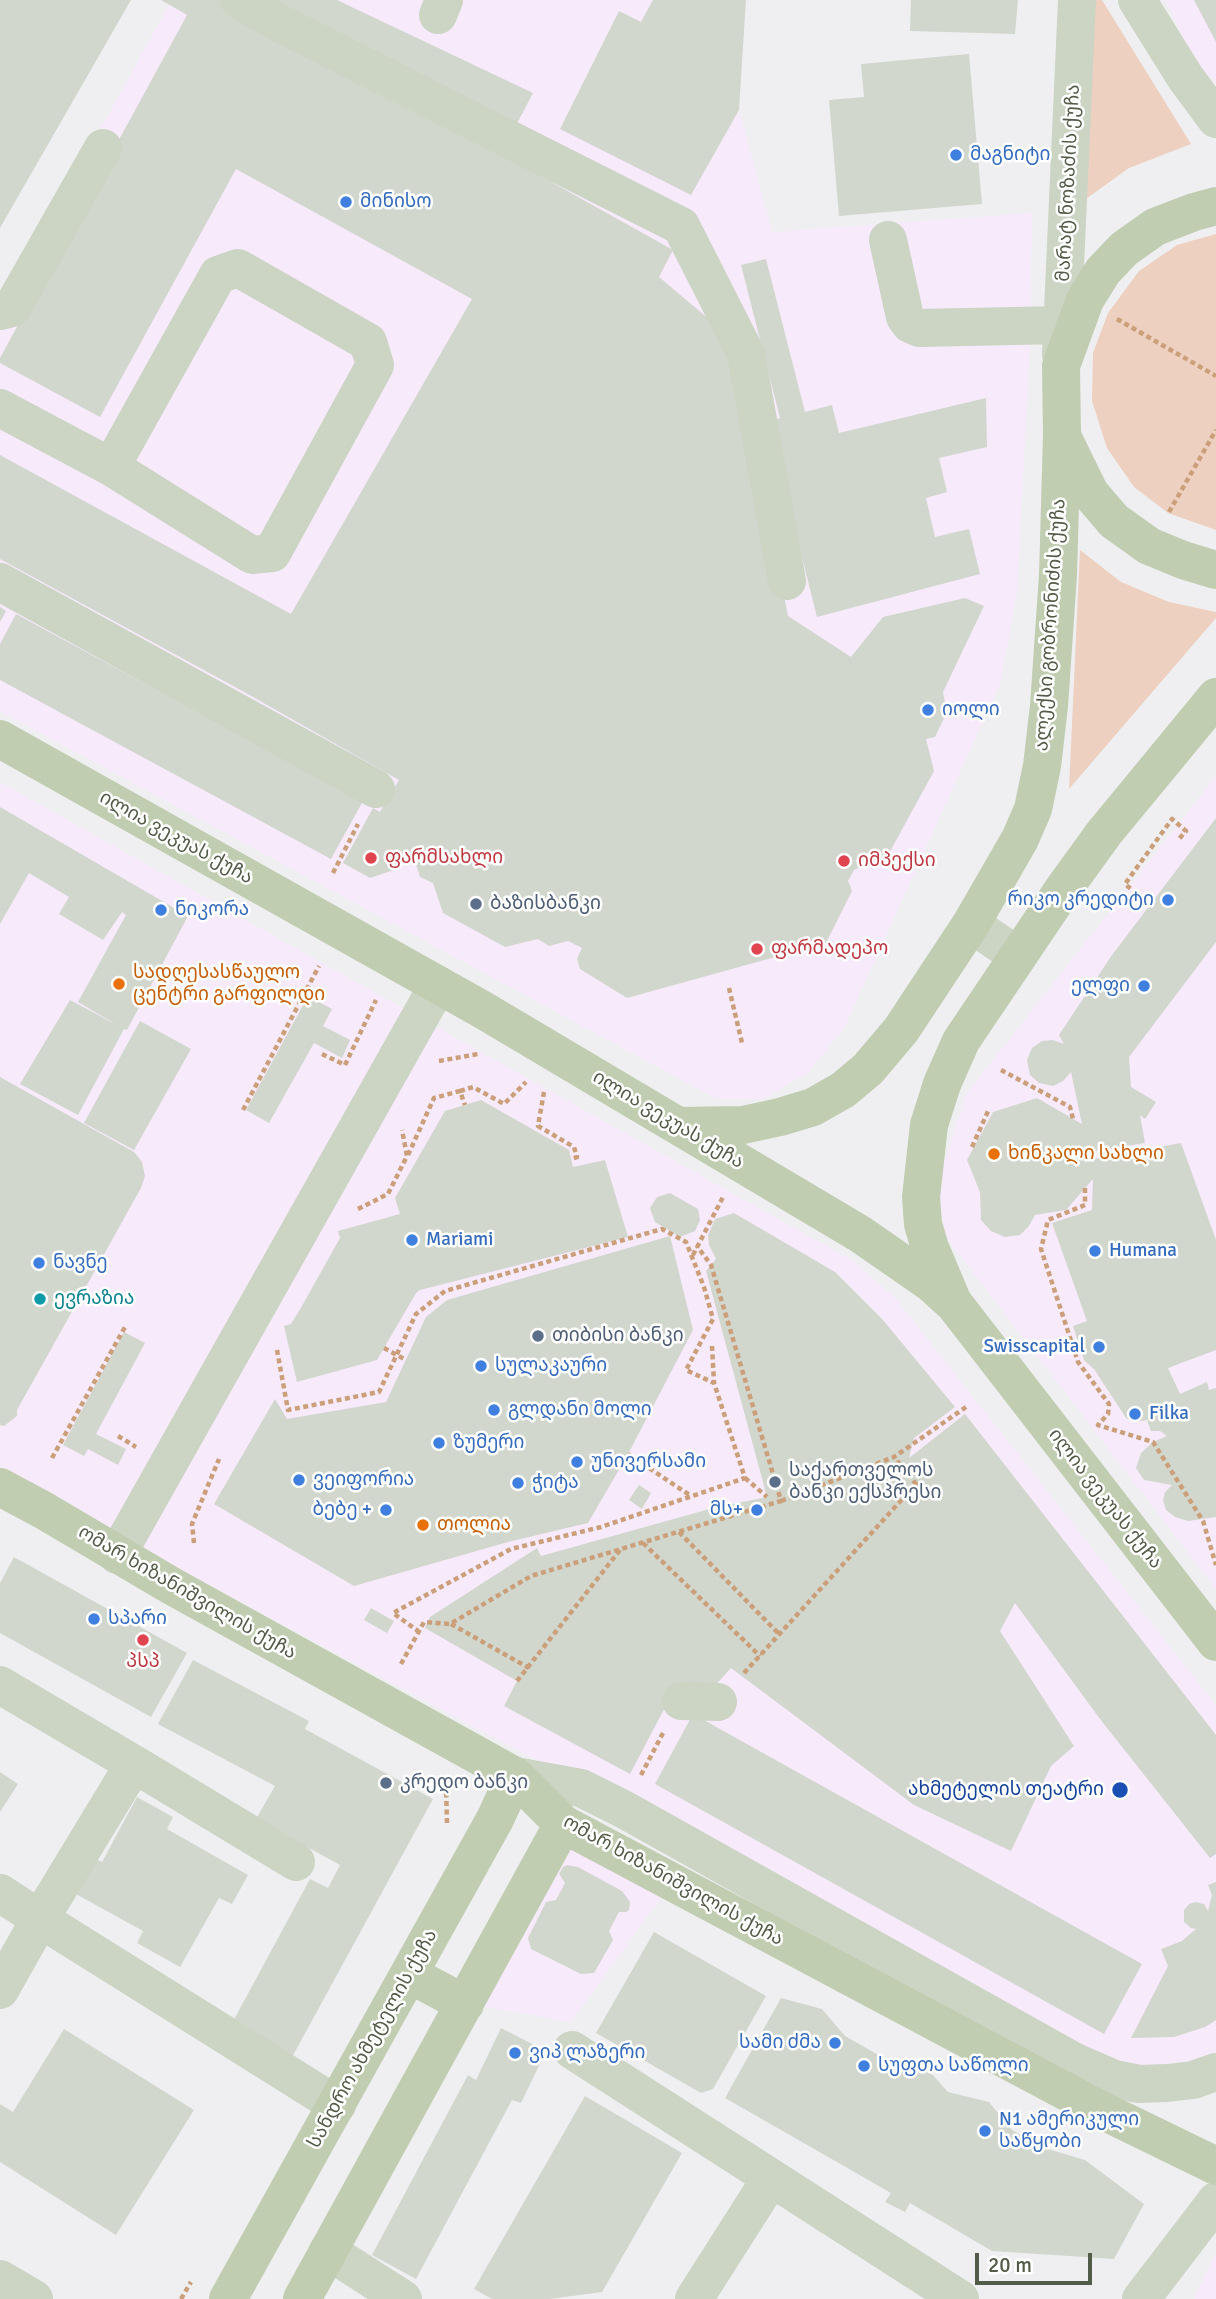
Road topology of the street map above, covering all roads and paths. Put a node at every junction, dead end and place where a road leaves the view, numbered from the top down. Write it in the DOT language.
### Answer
graph roads {
  1 [pos="239,0"];
  2 [pos="1077,0"];
  3 [pos="1137,0"];
  4 [pos="1216,119"];
  5 [pos="103,148"];
  6 [pos="1216,206"];
  7 [pos="888,240"];
  8 [pos="0,311"];
  9 [pos="1108,313"];
  10 [pos="1062,325"];
  11 [pos="1061,366"];
  12 [pos="1216,376"];
  13 [pos="0,408"];
  14 [pos="1216,430"];
  15 [pos="1062,435"];
  16 [pos="111,467"];
  17 [pos="1168,513"];
  18 [pos="1216,570"];
  19 [pos="788,581"];
  20 [pos="0,582"];
  21 [pos="1216,697"];
  22 [pos="0,739"];
  23 [pos="368,804"];
  24 [pos="1179,839"];
  25 [pos="333,873"];
  26 [pos="1137,894"];
  27 [pos="971,924"];
  28 [pos="1018,956"];
  29 [pos="319,966"];
  30 [pos="438,985"];
  31 [pos="729,988"];
  32 [pos="376,1000"];
  33 [pos="742,1043"];
  34 [pos="322,1054"];
  35 [pos="1001,1070"];
  36 [pos="527,1082"];
  37 [pos="460,1091"];
  38 [pos="544,1091"];
  39 [pos="465,1105"];
  40 [pos="243,1110"];
  41 [pos="989,1110"];
  42 [pos="1073,1119"];
  43 [pos="677,1126"];
  44 [pos="972,1147"];
  45 [pos="407,1156"];
  46 [pos="571,1158"];
  47 [pos="1085,1188"];
  48 [pos="724,1194"];
  49 [pos="697,1246"];
  50 [pos="693,1255"];
  51 [pos="955,1305"];
  52 [pos="125,1327"];
  53 [pos="276,1345"];
  54 [pos="712,1346"];
  55 [pos="384,1348"];
  56 [pos="395,1354"];
  57 [pos="406,1360"];
  58 [pos="714,1383"];
  59 [pos="966,1407"];
  60 [pos="628,1454"];
  61 [pos="894,1457"];
  62 [pos="52,1458"];
  63 [pos="745,1478"];
  64 [pos="0,1487"];
  65 [pos="691,1496"];
  66 [pos="766,1496"];
  67 [pos="781,1501"];
  68 [pos="679,1532"];
  69 [pos="643,1542"];
  70 [pos="620,1549"];
  71 [pos="117,1555"];
  72 [pos="1216,1564"];
  73 [pos="450,1624"];
  74 [pos="418,1631"];
  75 [pos="779,1634"];
  76 [pos="1216,1642"];
  77 [pos="760,1656"];
  78 [pos="401,1664"];
  79 [pos="529,1668"];
  80 [pos="517,1681"];
  81 [pos="0,1685"];
  82 [pos="134,1764"];
  83 [pos="516,1776"];
  84 [pos="638,1780"];
  85 [pos="581,1788"];
  86 [pos="563,1824"];
  87 [pos="296,1862"];
  88 [pos="0,1893"];
  89 [pos="40,1919"];
  90 [pos="409,1974"];
  91 [pos="0,1990"];
  92 [pos="465,2004"];
  93 [pos="572,2050"];
  94 [pos="1216,2072"];
  95 [pos="337,2105"];
  96 [pos="1216,2166"];
  97 [pos="771,2178"];
  98 [pos="1216,2201"];
  99 [pos="328,2251"];
  100 [pos="0,2278"];
  101 [pos="399,2298"];
  102 [pos="34,2299"];
  103 [pos="228,2299"];
  104 [pos="302,2299"];
  105 [pos="694,2299"];
  106 [pos="960,2299"];
  107 [pos="1141,2299"];
  1 -- 19 [label="street"];
  2 -- 10 [label="street, მარატ ნოზაძის ქუჩა"];
  3 -- 4 [label="street"];
  5 -- 8 [label="street"];
  6 -- 11 [label="main road, ალექსი გობრონიძის ქუჩა"];
  7 -- 10 [label="street"];
  9 -- 12 [label="path"];
  10 -- 11 [label="street, მარატ ნოზაძის ქუჩა"];
  11 -- 15 [label="main road, ალექსი გობრონიძის ქუჩა"];
  13 -- 16 [label="street"];
  14 -- 17 [label="path"];
  15 -- 18 [label="main road, ალექსი გობრონიძის ქუჩა"];
  15 -- 27 [label="main road, ალექსი გობრონიძის ქუჩა"];
  16 -- 16 [label="street"];
  20 -- 23 [label="street"];
  21 -- 28 [label="main road"];
  22 -- 30 [label="main road, ილია ვეკუას ქუჩა"];
  23 -- 25 [label="path"];
  24 -- 26 [label="path"];
  27 -- 28 [label="street"];
  27 -- 43 [label="main road, ალექსი გობრონიძის ქუჩა"];
  28 -- 51 [label="main road"];
  29 -- 40 [label="path"];
  30 -- 43 [label="main road, ილია ვეკუას ქუჩა"];
  30 -- 71 [label="street"];
  31 -- 33 [label="path"];
  32 -- 34 [label="path"];
  35 -- 42 [label="path"];
  36 -- 37 [label="path"];
  37 -- 39 [label="path"];
  37 -- 45 [label="path"];
  38 -- 46 [label="path"];
  41 -- 44 [label="path"];
  43 -- 51 [label="main road, ილია ვეკუას ქუჩა"];
  47 -- 72 [label="path"];
  48 -- 49 [label="path"];
  49 -- 50 [label="path"];
  49 -- 67 [label="path"];
  50 -- 56 [label="path"];
  50 -- 58 [label="path"];
  51 -- 76 [label="main road, ილია ვეკუას ქუჩა"];
  52 -- 62 [label="path"];
  53 -- 56 [label="path"];
  54 -- 58 [label="path"];
  55 -- 56 [label="path"];
  56 -- 57 [label="path"];
  58 -- 63 [label="path"];
  59 -- 61 [label="path"];
  60 -- 65 [label="path"];
  61 -- 67 [label="path"];
  61 -- 75 [label="path"];
  63 -- 65 [label="path"];
  63 -- 66 [label="path"];
  64 -- 71 [label="main road, ომარ ხიზანიშვილის ქუჩა"];
  65 -- 74 [label="path"];
  67 -- 68 [label="path"];
  68 -- 69 [label="path"];
  68 -- 75 [label="path"];
  69 -- 70 [label="path"];
  69 -- 77 [label="path"];
  70 -- 73 [label="path"];
  70 -- 79 [label="path"];
  71 -- 83 [label="main road, ომარ ხიზანიშვილის ქუჩა"];
  73 -- 74 [label="path"];
  73 -- 79 [label="path"];
  74 -- 78 [label="path"];
  75 -- 77 [label="path"];
  77 -- 84 [label="path"];
  79 -- 80 [label="path"];
  81 -- 82 [label="street"];
  82 -- 87 [label="street"];
  82 -- 89 [label="street"];
  83 -- 85 [label="street"];
  83 -- 86 [label="main road, ომარ ხიზანიშვილის ქუჩა"];
  83 -- 90 [label="main road, სანდრო ახმეტელის ქუჩა"];
  85 -- 86 [label="street"];
  85 -- 94 [label="street"];
  86 -- 92 [label="main road"];
  86 -- 96 [label="main road, ომარ ხიზანიშვილის ქუჩა"];
  88 -- 89 [label="street"];
  89 -- 91 [label="street"];
  89 -- 95 [label="street"];
  90 -- 92 [label="main road"];
  90 -- 95 [label="main road, სანდრო ახმეტელის ქუჩა"];
  92 -- 99 [label="main road"];
  93 -- 97 [label="street"];
  95 -- 103 [label="main road, სანდრო ახმეტელის ქუჩა"];
  97 -- 105 [label="street"];
  97 -- 106 [label="street"];
  98 -- 107 [label="street"];
  99 -- 101 [label="street"];
  99 -- 104 [label="main road"];
  100 -- 102 [label="street"];
}
